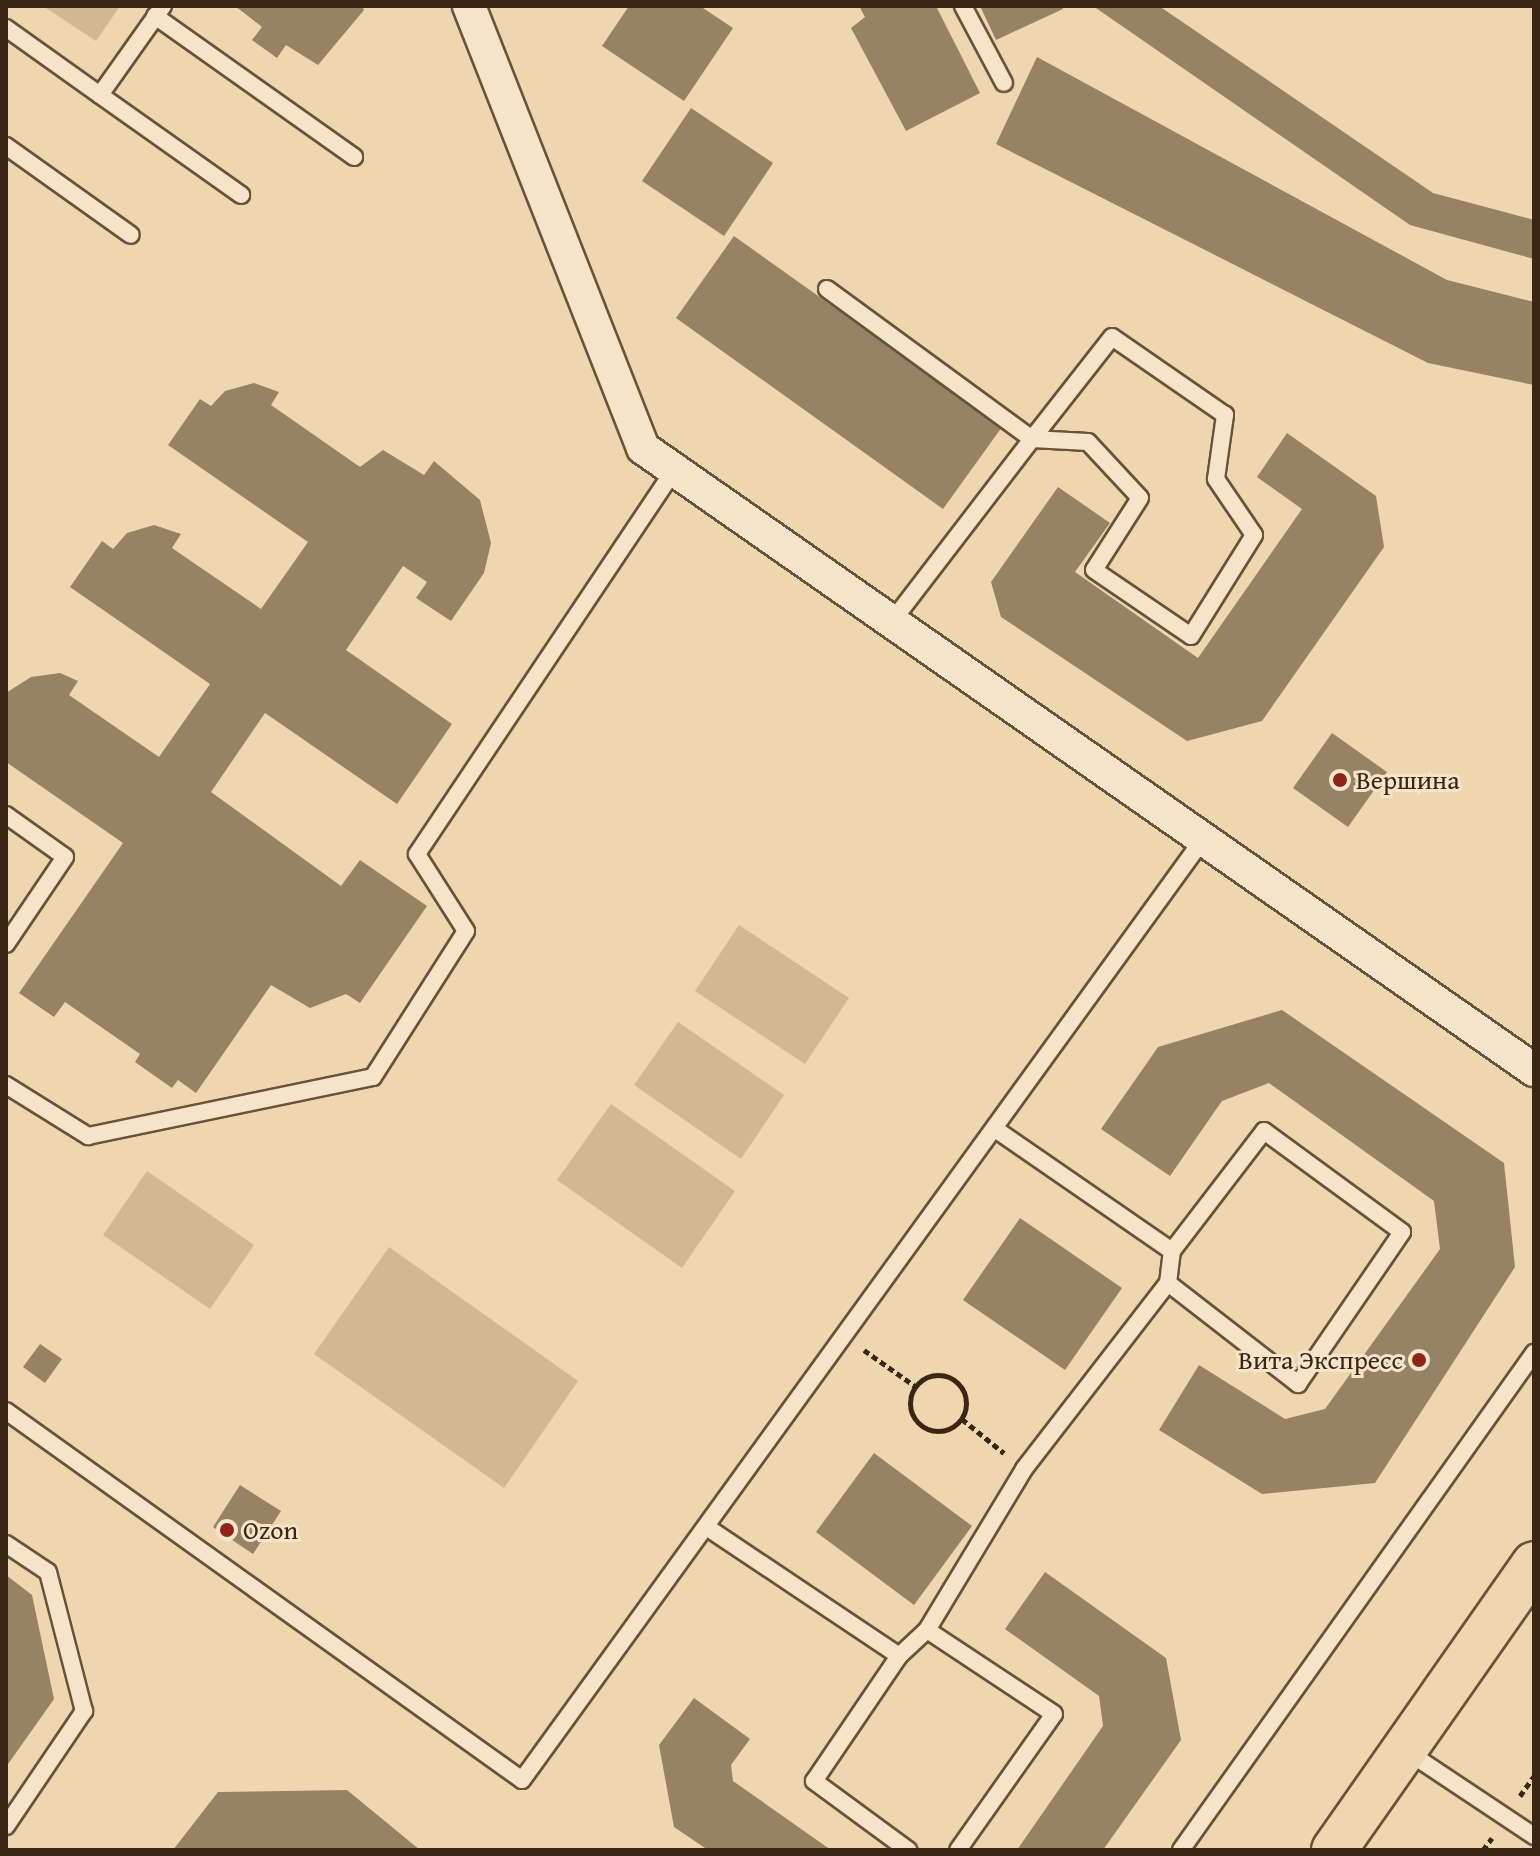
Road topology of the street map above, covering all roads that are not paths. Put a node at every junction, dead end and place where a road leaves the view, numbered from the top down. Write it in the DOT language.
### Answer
graph roads {
  1 [pos="469,6"];
  2 [pos="963,6"];
  3 [pos="159,11"];
  4 [pos="6,28"];
  5 [pos="1004,83"];
  6 [pos="100,95"];
  7 [pos="6,146"];
  8 [pos="354,157"];
  9 [pos="241,195"];
  10 [pos="131,235"];
  11 [pos="827,289"];
  12 [pos="1032,439"];
  13 [pos="674,470"];
  14 [pos="891,623"];
  15 [pos="6,815"];
  16 [pos="1201,842"];
  17 [pos="6,944"];
  18 [pos="1534,1070"];
  19 [pos="6,1085"];
  20 [pos="995,1129"];
  21 [pos="1172,1251"];
  22 [pos="1168,1283"];
  23 [pos="1534,1353"];
  24 [pos="6,1411"];
  25 [pos="708,1528"];
  26 [pos="6,1544"];
  27 [pos="1534,1564"];
  28 [pos="927,1630"];
  29 [pos="899,1656"];
  30 [pos="1404,1749"];
  31 [pos="6,1826"];
  32 [pos="1534,1836"];
  33 [pos="908,1850"];
  34 [pos="958,1850"];
  35 [pos="1181,1850"];
  36 [pos="1334,1850"];
  1 -- 13 [label="street"];
  2 -- 5 [label="lane"];
  3 -- 6 [label="lane"];
  3 -- 8 [label="lane"];
  4 -- 6 [label="lane"];
  6 -- 9 [label="lane"];
  7 -- 10 [label="lane"];
  11 -- 12 [label="lane"];
  12 -- 12 [label="lane"];
  12 -- 14 [label="lane"];
  13 -- 14 [label="street"];
  13 -- 19 [label="lane"];
  14 -- 16 [label="street"];
  15 -- 17 [label="lane"];
  16 -- 18 [label="street"];
  16 -- 20 [label="lane"];
  20 -- 21 [label="lane"];
  20 -- 25 [label="lane"];
  21 -- 22 [label="lane"];
  21 -- 22 [label="lane"];
  22 -- 28 [label="lane"];
  23 -- 35 [label="lane"];
  24 -- 25 [label="lane"];
  25 -- 29 [label="lane"];
  26 -- 31 [label="lane"];
  27 -- 30 [label="main road"];
  28 -- 29 [label="lane"];
  28 -- 34 [label="lane"];
  29 -- 33 [label="lane"];
  30 -- 32 [label="lane"];
  30 -- 36 [label="main road"];
}
